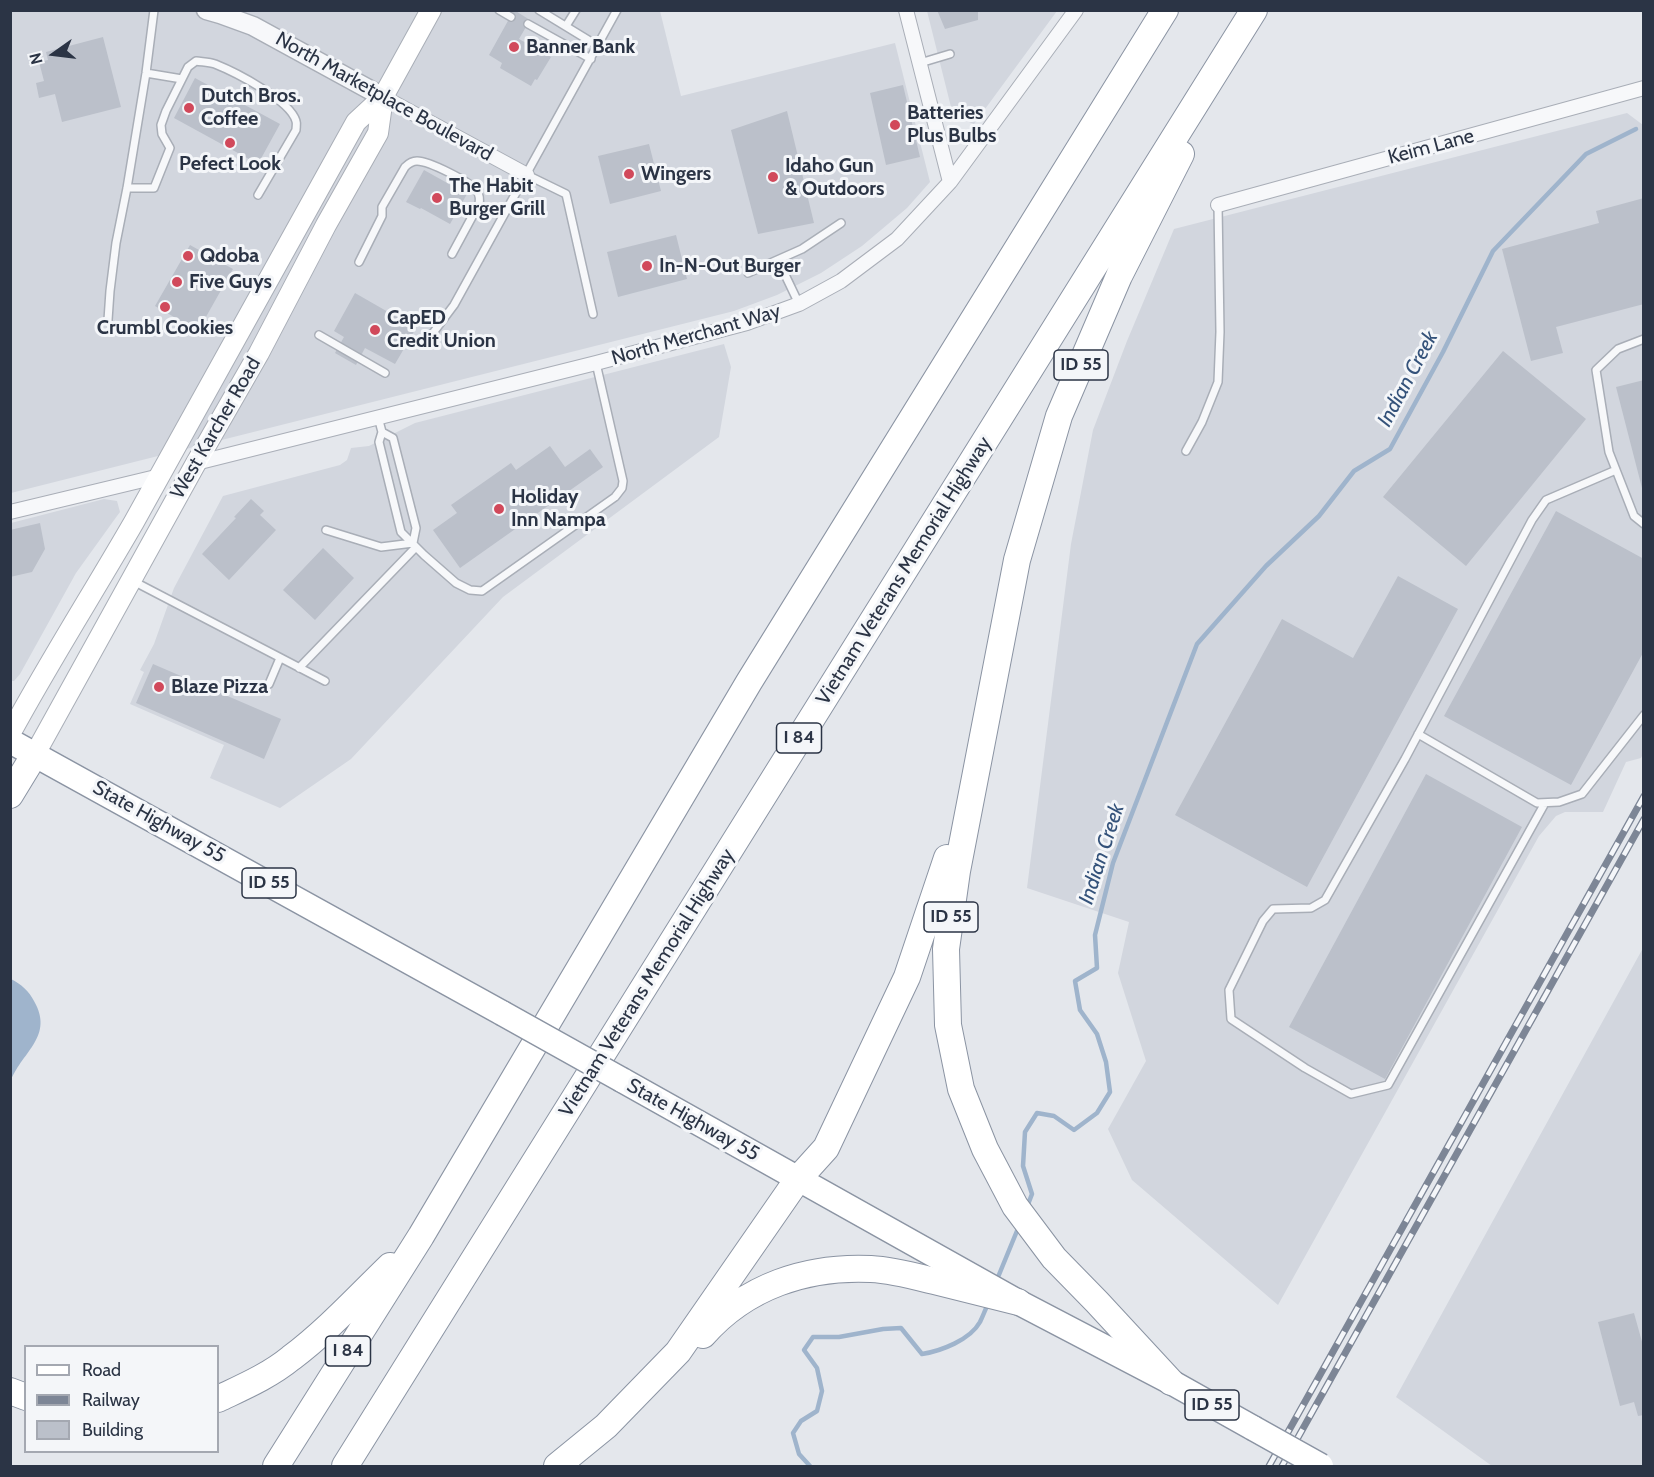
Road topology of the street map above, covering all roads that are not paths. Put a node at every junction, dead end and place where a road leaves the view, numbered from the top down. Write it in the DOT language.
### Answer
graph roads {
  1 [pos="154,10"];
  2 [pos="431,10"];
  3 [pos="498,10"];
  4 [pos="539,10"];
  5 [pos="576,10"];
  6 [pos="617,10"];
  7 [pos="906,10"];
  8 [pos="1076,10"];
  9 [pos="1165,10"];
  10 [pos="1254,10"];
  11 [pos="215,12"];
  12 [pos="511,16"];
  13 [pos="528,24"];
  14 [pos="566,26"];
  15 [pos="597,46"];
  16 [pos="950,54"];
  17 [pos="591,59"];
  18 [pos="920,63"];
  19 [pos="146,73"];
  20 [pos="182,79"];
  21 [pos="1644,88"];
  22 [pos="383,96"];
  23 [pos="527,175"];
  24 [pos="950,182"];
  25 [pos="127,188"];
  26 [pos="258,195"];
  27 [pos="1218,205"];
  28 [pos="841,223"];
  29 [pos="452,254"];
  30 [pos="778,260"];
  31 [pos="359,262"];
  32 [pos="748,273"];
  33 [pos="799,304"];
  34 [pos="593,314"];
  35 [pos="108,320"];
  36 [pos="433,333"];
  37 [pos="319,335"];
  38 [pos="235,339"];
  39 [pos="1644,339"];
  40 [pos="596,363"];
  41 [pos="385,373"];
  42 [pos="378,417"];
  43 [pos="382,432"];
  44 [pos="1186,451"];
  45 [pos="196,463"];
  46 [pos="1616,470"];
  47 [pos="160,476"];
  48 [pos="10,512"];
  49 [pos="1644,524"];
  50 [pos="326,530"];
  51 [pos="415,545"];
  52 [pos="1017,560"];
  53 [pos="131,580"];
  54 [pos="280,658"];
  55 [pos="299,668"];
  56 [pos="326,681"];
  57 [pos="269,684"];
  58 [pos="1644,714"];
  59 [pos="10,734"];
  60 [pos="1418,734"];
  61 [pos="10,741"];
  62 [pos="35,754"];
  63 [pos="10,795"];
  64 [pos="1545,802"];
  65 [pos="798,1179"];
  66 [pos="421,1236"];
  67 [pos="1018,1302"];
  68 [pos="1171,1382"];
  69 [pos="10,1390"];
  70 [pos="24,1397"];
  71 [pos="219,1399"];
  72 [pos="276,1467"];
  73 [pos="345,1467"];
  74 [pos="557,1467"];
  75 [pos="572,1467"];
  76 [pos="1321,1467"];
  1 -- 19 [label="lane"];
  2 -- 22 [label="main road, West Karcher Road"];
  3 -- 12 [label="lane"];
  4 -- 14 [label="lane"];
  5 -- 14 [label="lane"];
  6 -- 15 [label="lane"];
  7 -- 18 [label="street"];
  8 -- 24 [label="street, North Merchant Way"];
  9 -- 66 [label="highway, I 84"];
  10 -- 52 [label="highway, ID 55"];
  10 -- 73 [label="highway, Vietnam Veterans Memorial Highway / I 84"];
  11 -- 22 [label="street, North Marketplace Boulevard"];
  13 -- 17 [label="lane"];
  14 -- 15 [label="lane"];
  15 -- 17 [label="lane"];
  16 -- 18 [label="lane"];
  17 -- 23 [label="lane"];
  18 -- 24 [label="street"];
  19 -- 20 [label="lane"];
  19 -- 25 [label="lane"];
  20 -- 25 [label="lane"];
  20 -- 26 [label="lane"];
  21 -- 27 [label="street, Keim Lane"];
  22 -- 23 [label="street, North Marketplace Boulevard"];
  22 -- 38 [label="main road, West Karcher Road"];
  22 -- 45 [label="main road, West Karcher Road"];
  23 -- 34 [label="lane"];
  23 -- 36 [label="lane"];
  24 -- 33 [label="street, North Merchant Way"];
  25 -- 35 [label="lane"];
  27 -- 44 [label="lane"];
  28 -- 30 [label="lane"];
  29 -- 31 [label="lane"];
  30 -- 32 [label="lane"];
  30 -- 33 [label="lane"];
  33 -- 40 [label="street, North Merchant Way"];
  37 -- 41 [label="lane"];
  38 -- 45 [label="main road"];
  38 -- 47 [label="main road, West Karcher Road"];
  39 -- 46 [label="lane"];
  40 -- 42 [label="street, North Merchant Way"];
  40 -- 51 [label="lane"];
  42 -- 43 [label="lane"];
  42 -- 45 [label="street, North Merchant Way"];
  43 -- 51 [label="lane"];
  43 -- 51 [label="lane"];
  45 -- 53 [label="main road, West Karcher Road"];
  46 -- 49 [label="lane"];
  46 -- 60 [label="lane"];
  47 -- 48 [label="street"];
  47 -- 59 [label="main road, West Karcher Road"];
  50 -- 51 [label="lane"];
  51 -- 55 [label="lane"];
  52 -- 65 [label="highway"];
  52 -- 68 [label="highway, ID 55"];
  53 -- 54 [label="lane"];
  53 -- 62 [label="main road, West Karcher Road"];
  54 -- 55 [label="lane"];
  54 -- 57 [label="lane"];
  55 -- 56 [label="lane"];
  58 -- 64 [label="lane"];
  60 -- 64 [label="lane"];
  60 -- 64 [label="lane"];
  61 -- 62 [label="highway, State Highway 55"];
  62 -- 63 [label="highway"];
  62 -- 65 [label="highway, State Highway 55 / ID 55, bridge"];
  65 -- 67 [label="highway, State Highway 55 / ID 55"];
  65 -- 74 [label="highway"];
  66 -- 71 [label="highway"];
  66 -- 72 [label="highway, I 84"];
  67 -- 68 [label="highway, State Highway 55 / ID 55"];
  67 -- 75 [label="highway"];
  68 -- 76 [label="highway, State Highway 55 / ID 55, bridge"];
  69 -- 70 [label="highway"];
}
